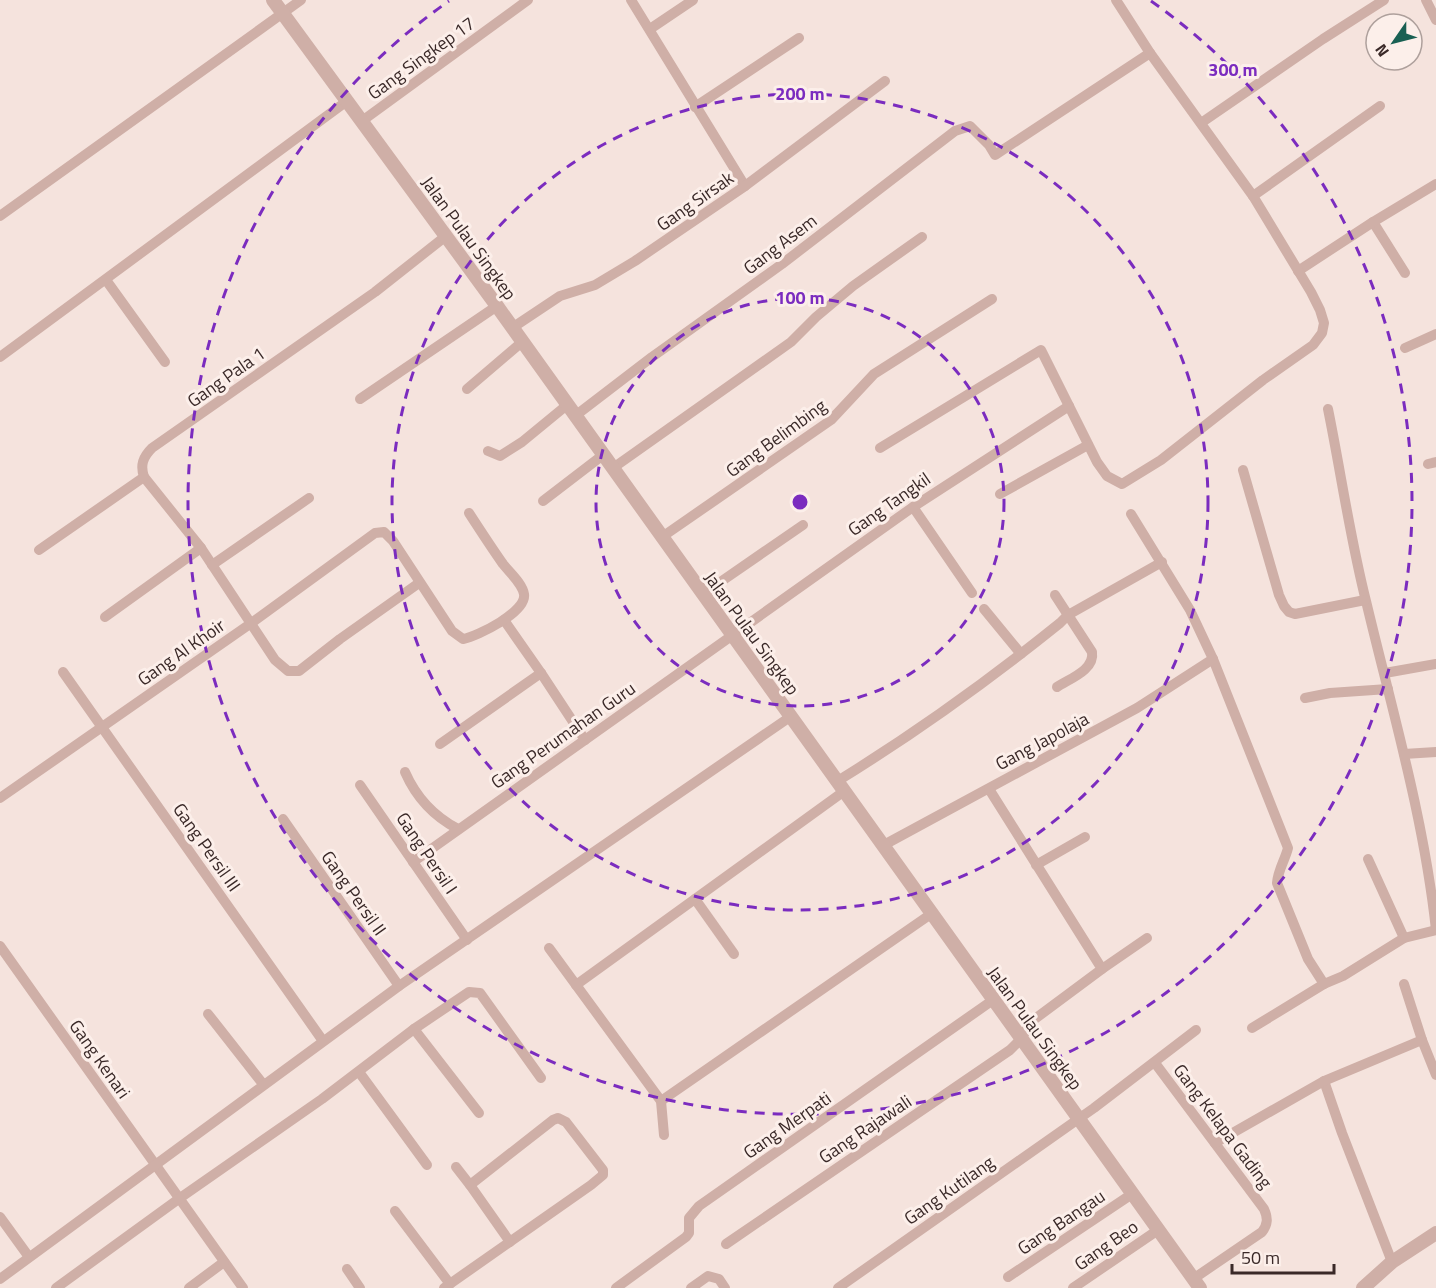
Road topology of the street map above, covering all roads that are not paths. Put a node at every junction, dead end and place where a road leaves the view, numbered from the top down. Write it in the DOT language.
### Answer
graph roads {
  1 [pos="273,0"];
  2 [pos="301,0"];
  3 [pos="506,0"];
  4 [pos="528,0"];
  5 [pos="630,0"];
  6 [pos="693,0"];
  7 [pos="1116,0"];
  8 [pos="1384,0"];
  9 [pos="1426,0"];
  10 [pos="513,10"];
  11 [pos="283,14"];
  12 [pos="1436,20"];
  13 [pos="650,29"];
  14 [pos="799,38"];
  15 [pos="1150,53"];
  16 [pos="885,81"];
  17 [pos="347,101"];
  18 [pos="1380,106"];
  19 [pos="696,107"];
  20 [pos="362,121"];
  21 [pos="1201,123"];
  22 [pos="1436,184"];
  23 [pos="745,186"];
  24 [pos="1253,196"];
  25 [pos="0,216"];
  26 [pos="1373,222"];
  27 [pos="446,236"];
  28 [pos="922,237"];
  29 [pos="1298,271"];
  30 [pos="1405,273"];
  31 [pos="106,280"];
  32 [pos="993,299"];
  33 [pos="497,306"];
  34 [pos="512,328"];
  35 [pos="1436,334"];
  36 [pos="522,342"];
  37 [pos="1405,348"];
  38 [pos="0,357"];
  39 [pos="165,362"];
  40 [pos="467,388"];
  41 [pos="360,399"];
  42 [pos="1069,406"];
  43 [pos="1328,409"];
  44 [pos="571,410"];
  45 [pos="1088,445"];
  46 [pos="880,448"];
  47 [pos="488,451"];
  48 [pos="603,454"];
  49 [pos="613,468"];
  50 [pos="1243,470"];
  51 [pos="144,477"];
  52 [pos="999,494"];
  53 [pos="309,498"];
  54 [pos="543,501"];
  55 [pos="913,507"];
  56 [pos="469,513"];
  57 [pos="1131,514"];
  58 [pos="804,525"];
  59 [pos="662,537"];
  60 [pos="201,548"];
  61 [pos="39,550"];
  62 [pos="1162,562"];
  63 [pos="212,565"];
  64 [pos="419,583"];
  65 [pos="972,593"];
  66 [pos="702,594"];
  67 [pos="1055,595"];
  68 [pos="1365,600"];
  69 [pos="984,609"];
  70 [pos="1068,615"];
  71 [pos="105,617"];
  72 [pos="504,620"];
  73 [pos="250,624"];
  74 [pos="732,636"];
  75 [pos="1021,654"];
  76 [pos="1213,659"];
  77 [pos="1436,664"];
  78 [pos="63,672"];
  79 [pos="542,673"];
  80 [pos="1384,673"];
  81 [pos="1056,687"];
  82 [pos="1388,689"];
  83 [pos="1305,698"];
  84 [pos="791,719"];
  85 [pos="102,728"];
  86 [pos="585,740"];
  87 [pos="440,744"];
  88 [pos="1436,752"];
  89 [pos="1404,754"];
  90 [pos="405,772"];
  91 [pos="360,785"];
  92 [pos="839,787"];
  93 [pos="989,789"];
  94 [pos="0,798"];
  95 [pos="283,819"];
  96 [pos="458,829"];
  97 [pos="1085,837"];
  98 [pos="882,846"];
  99 [pos="1368,859"];
  100 [pos="413,862"];
  101 [pos="1036,865"];
  102 [pos="695,899"];
  103 [pos="931,914"];
  104 [pos="1436,930"];
  105 [pos="1147,938"];
  106 [pos="1404,938"];
  107 [pos="467,940"];
  108 [pos="0,946"];
  109 [pos="549,948"];
  110 [pos="734,954"];
  111 [pos="1102,969"];
  112 [pos="1324,984"];
  113 [pos="1404,984"];
  114 [pos="399,986"];
  115 [pos="576,986"];
  116 [pos="993,1000"];
  117 [pos="208,1014"];
  118 [pos="1252,1028"];
  119 [pos="414,1029"];
  120 [pos="1196,1030"];
  121 [pos="1020,1040"];
  122 [pos="1422,1040"];
  123 [pos="323,1041"];
  124 [pos="1432,1054"];
  125 [pos="1155,1063"];
  126 [pos="359,1072"];
  127 [pos="1436,1075"];
  128 [pos="542,1078"];
  129 [pos="1324,1081"];
  130 [pos="263,1084"];
  131 [pos="661,1101"];
  132 [pos="479,1113"];
  133 [pos="1078,1119"];
  134 [pos="664,1134"];
  135 [pos="1215,1143"];
  136 [pos="154,1164"];
  137 [pos="427,1165"];
  138 [pos="456,1167"];
  139 [pos="470,1185"];
  140 [pos="176,1194"];
  141 [pos="1132,1194"];
  142 [pos="395,1211"];
  143 [pos="0,1217"];
  144 [pos="1158,1230"];
  145 [pos="1436,1233"];
  146 [pos="510,1242"];
  147 [pos="726,1244"];
  148 [pos="29,1257"];
  149 [pos="224,1262"];
  150 [pos="1392,1262"];
  151 [pos="347,1269"];
  152 [pos="1008,1277"];
  153 [pos="0,1279"];
  154 [pos="1196,1284"];
  155 [pos="355,1286"];
  156 [pos="447,1286"];
  157 [pos="56,1288"];
  158 [pos="189,1288"];
  159 [pos="243,1288"];
  160 [pos="616,1288"];
  161 [pos="691,1288"];
  162 [pos="725,1288"];
  163 [pos="838,1288"];
  164 [pos="1073,1288"];
  165 [pos="1363,1288"];
  1 -- 11 [label="street, Jalan Pulau Singkep"];
  2 -- 11 [label="street"];
  3 -- 10 [label="street"];
  4 -- 10 [label="street, Gang Singkep 17"];
  5 -- 13 [label="street"];
  6 -- 13 [label="street"];
  7 -- 15 [label="street"];
  8 -- 21 [label="street"];
  9 -- 12 [label="street"];
  10 -- 20 [label="street, Gang Singkep 17"];
  11 -- 17 [label="street, Jalan Pulau Singkep"];
  11 -- 25 [label="street"];
  13 -- 19 [label="street"];
  14 -- 19 [label="street"];
  15 -- 21 [label="street"];
  15 -- 44 [label="street, Gang Asem"];
  16 -- 23 [label="street, Gang Sirsak"];
  17 -- 20 [label="street, Jalan Pulau Singkep"];
  17 -- 31 [label="street"];
  18 -- 24 [label="street"];
  19 -- 23 [label="street"];
  20 -- 27 [label="street, Jalan Pulau Singkep"];
  21 -- 24 [label="street"];
  22 -- 26 [label="street"];
  23 -- 34 [label="street, Gang Sirsak"];
  24 -- 29 [label="street"];
  26 -- 29 [label="street"];
  26 -- 30 [label="street"];
  27 -- 33 [label="street, Jalan Pulau Singkep"];
  27 -- 51 [label="street, Gang Pala 1"];
  28 -- 49 [label="street"];
  29 -- 45 [label="street"];
  31 -- 38 [label="street"];
  31 -- 39 [label="street"];
  32 -- 59 [label="street, Gang Belimbing"];
  33 -- 34 [label="street, Jalan Pulau Singkep"];
  33 -- 41 [label="street"];
  34 -- 36 [label="street, Jalan Pulau Singkep"];
  35 -- 37 [label="street"];
  36 -- 40 [label="street"];
  36 -- 44 [label="street, Jalan Pulau Singkep"];
  42 -- 45 [label="street"];
  42 -- 46 [label="street"];
  42 -- 55 [label="street, Gang Tangkil"];
  43 -- 68 [label="street"];
  44 -- 47 [label="street"];
  44 -- 48 [label="street, Jalan Pulau Singkep"];
  45 -- 52 [label="street"];
  48 -- 49 [label="street, Jalan Pulau Singkep"];
  48 -- 54 [label="street"];
  49 -- 59 [label="street, Jalan Pulau Singkep"];
  50 -- 68 [label="street"];
  51 -- 60 [label="street"];
  51 -- 61 [label="street"];
  53 -- 63 [label="street"];
  55 -- 65 [label="street"];
  55 -- 74 [label="street, Gang Tangkil"];
  56 -- 72 [label="street"];
  57 -- 62 [label="street"];
  58 -- 66 [label="street"];
  59 -- 66 [label="street, Jalan Pulau Singkep"];
  60 -- 63 [label="street"];
  60 -- 71 [label="street"];
  62 -- 70 [label="street"];
  62 -- 76 [label="street"];
  63 -- 73 [label="street"];
  64 -- 72 [label="street"];
  64 -- 73 [label="street"];
  64 -- 73 [label="street, Gang Al Khoir"];
  66 -- 74 [label="street, Jalan Pulau Singkep"];
  67 -- 70 [label="street"];
  68 -- 80 [label="street"];
  69 -- 75 [label="street"];
  70 -- 75 [label="street"];
  70 -- 81 [label="street"];
  72 -- 79 [label="street"];
  73 -- 85 [label="street, Gang Al Khoir"];
  74 -- 84 [label="street, Jalan Pulau Singkep"];
  74 -- 86 [label="street, Gang Perumahan Guru"];
  75 -- 92 [label="street"];
  76 -- 93 [label="street, Gang Japolaja"];
  76 -- 112 [label="street"];
  77 -- 80 [label="street"];
  78 -- 85 [label="street, Gang Persil III"];
  79 -- 86 [label="street"];
  79 -- 87 [label="street"];
  80 -- 82 [label="street"];
  82 -- 83 [label="street"];
  82 -- 89 [label="street"];
  84 -- 92 [label="street, Jalan Pulau Singkep"];
  84 -- 107 [label="street"];
  85 -- 94 [label="street, Gang Al Khoir"];
  85 -- 123 [label="street, Gang Persil III"];
  86 -- 96 [label="street, Gang Perumahan Guru"];
  88 -- 89 [label="street"];
  89 -- 104 [label="street"];
  90 -- 96 [label="street"];
  91 -- 100 [label="street, Gang Persil I"];
  92 -- 98 [label="street, Jalan Pulau Singkep"];
  92 -- 102 [label="street"];
  93 -- 98 [label="street, Gang Japolaja"];
  93 -- 101 [label="street"];
  95 -- 114 [label="street, Gang Persil II"];
  96 -- 100 [label="street, Gang Perumahan Guru"];
  97 -- 101 [label="street"];
  98 -- 103 [label="street, Jalan Pulau Singkep"];
  99 -- 106 [label="street"];
  100 -- 107 [label="street, Gang Persil I"];
  101 -- 111 [label="street"];
  102 -- 110 [label="street"];
  102 -- 115 [label="street"];
  103 -- 116 [label="street, Jalan Pulau Singkep"];
  103 -- 131 [label="street"];
  104 -- 106 [label="street"];
  105 -- 111 [label="street, Gang Rajawali"];
  106 -- 112 [label="street"];
  107 -- 114 [label="street"];
  108 -- 136 [label="street, Gang Kenari"];
  109 -- 115 [label="street"];
  111 -- 121 [label="street, Gang Rajawali"];
  112 -- 118 [label="street"];
  113 -- 122 [label="street"];
  114 -- 123 [label="street"];
  115 -- 131 [label="street"];
  116 -- 121 [label="street, Jalan Pulau Singkep"];
  116 -- 160 [label="street, Gang Merpati"];
  117 -- 130 [label="street"];
  119 -- 126 [label="street"];
  119 -- 128 [label="street"];
  119 -- 132 [label="street"];
  120 -- 125 [label="street, Gang Kutilang"];
  121 -- 133 [label="street, Jalan Pulau Singkep"];
  121 -- 147 [label="street, Gang Rajawali"];
  122 -- 124 [label="street"];
  122 -- 129 [label="street"];
  123 -- 130 [label="street"];
  124 -- 127 [label="street"];
  125 -- 133 [label="street, Gang Kutilang"];
  125 -- 135 [label="street, Gang Kelapa Gading"];
  126 -- 137 [label="street"];
  126 -- 140 [label="street"];
  129 -- 135 [label="street"];
  129 -- 150 [label="street"];
  130 -- 136 [label="street"];
  131 -- 134 [label="street"];
  133 -- 141 [label="street, Jalan Pulau Singkep"];
  133 -- 163 [label="street, Gang Kutilang"];
  135 -- 154 [label="street, Gang Kelapa Gading"];
  136 -- 140 [label="street, Gang Kenari"];
  136 -- 148 [label="street"];
  138 -- 139 [label="street"];
  139 -- 146 [label="street"];
  139 -- 146 [label="street"];
  140 -- 149 [label="street, Gang Kenari"];
  140 -- 157 [label="street"];
  141 -- 144 [label="street, Jalan Pulau Singkep"];
  141 -- 152 [label="street, Gang Bangau"];
  142 -- 156 [label="street"];
  143 -- 148 [label="street"];
  144 -- 154 [label="street, Jalan Pulau Singkep"];
  144 -- 164 [label="street, Gang Beo"];
  145 -- 150 [label="street"];
  146 -- 156 [label="street"];
  148 -- 153 [label="street"];
  149 -- 158 [label="street"];
  149 -- 159 [label="street, Gang Kenari"];
  150 -- 165 [label="street"];
  151 -- 155 [label="street"];
  161 -- 162 [label="street"];
}
